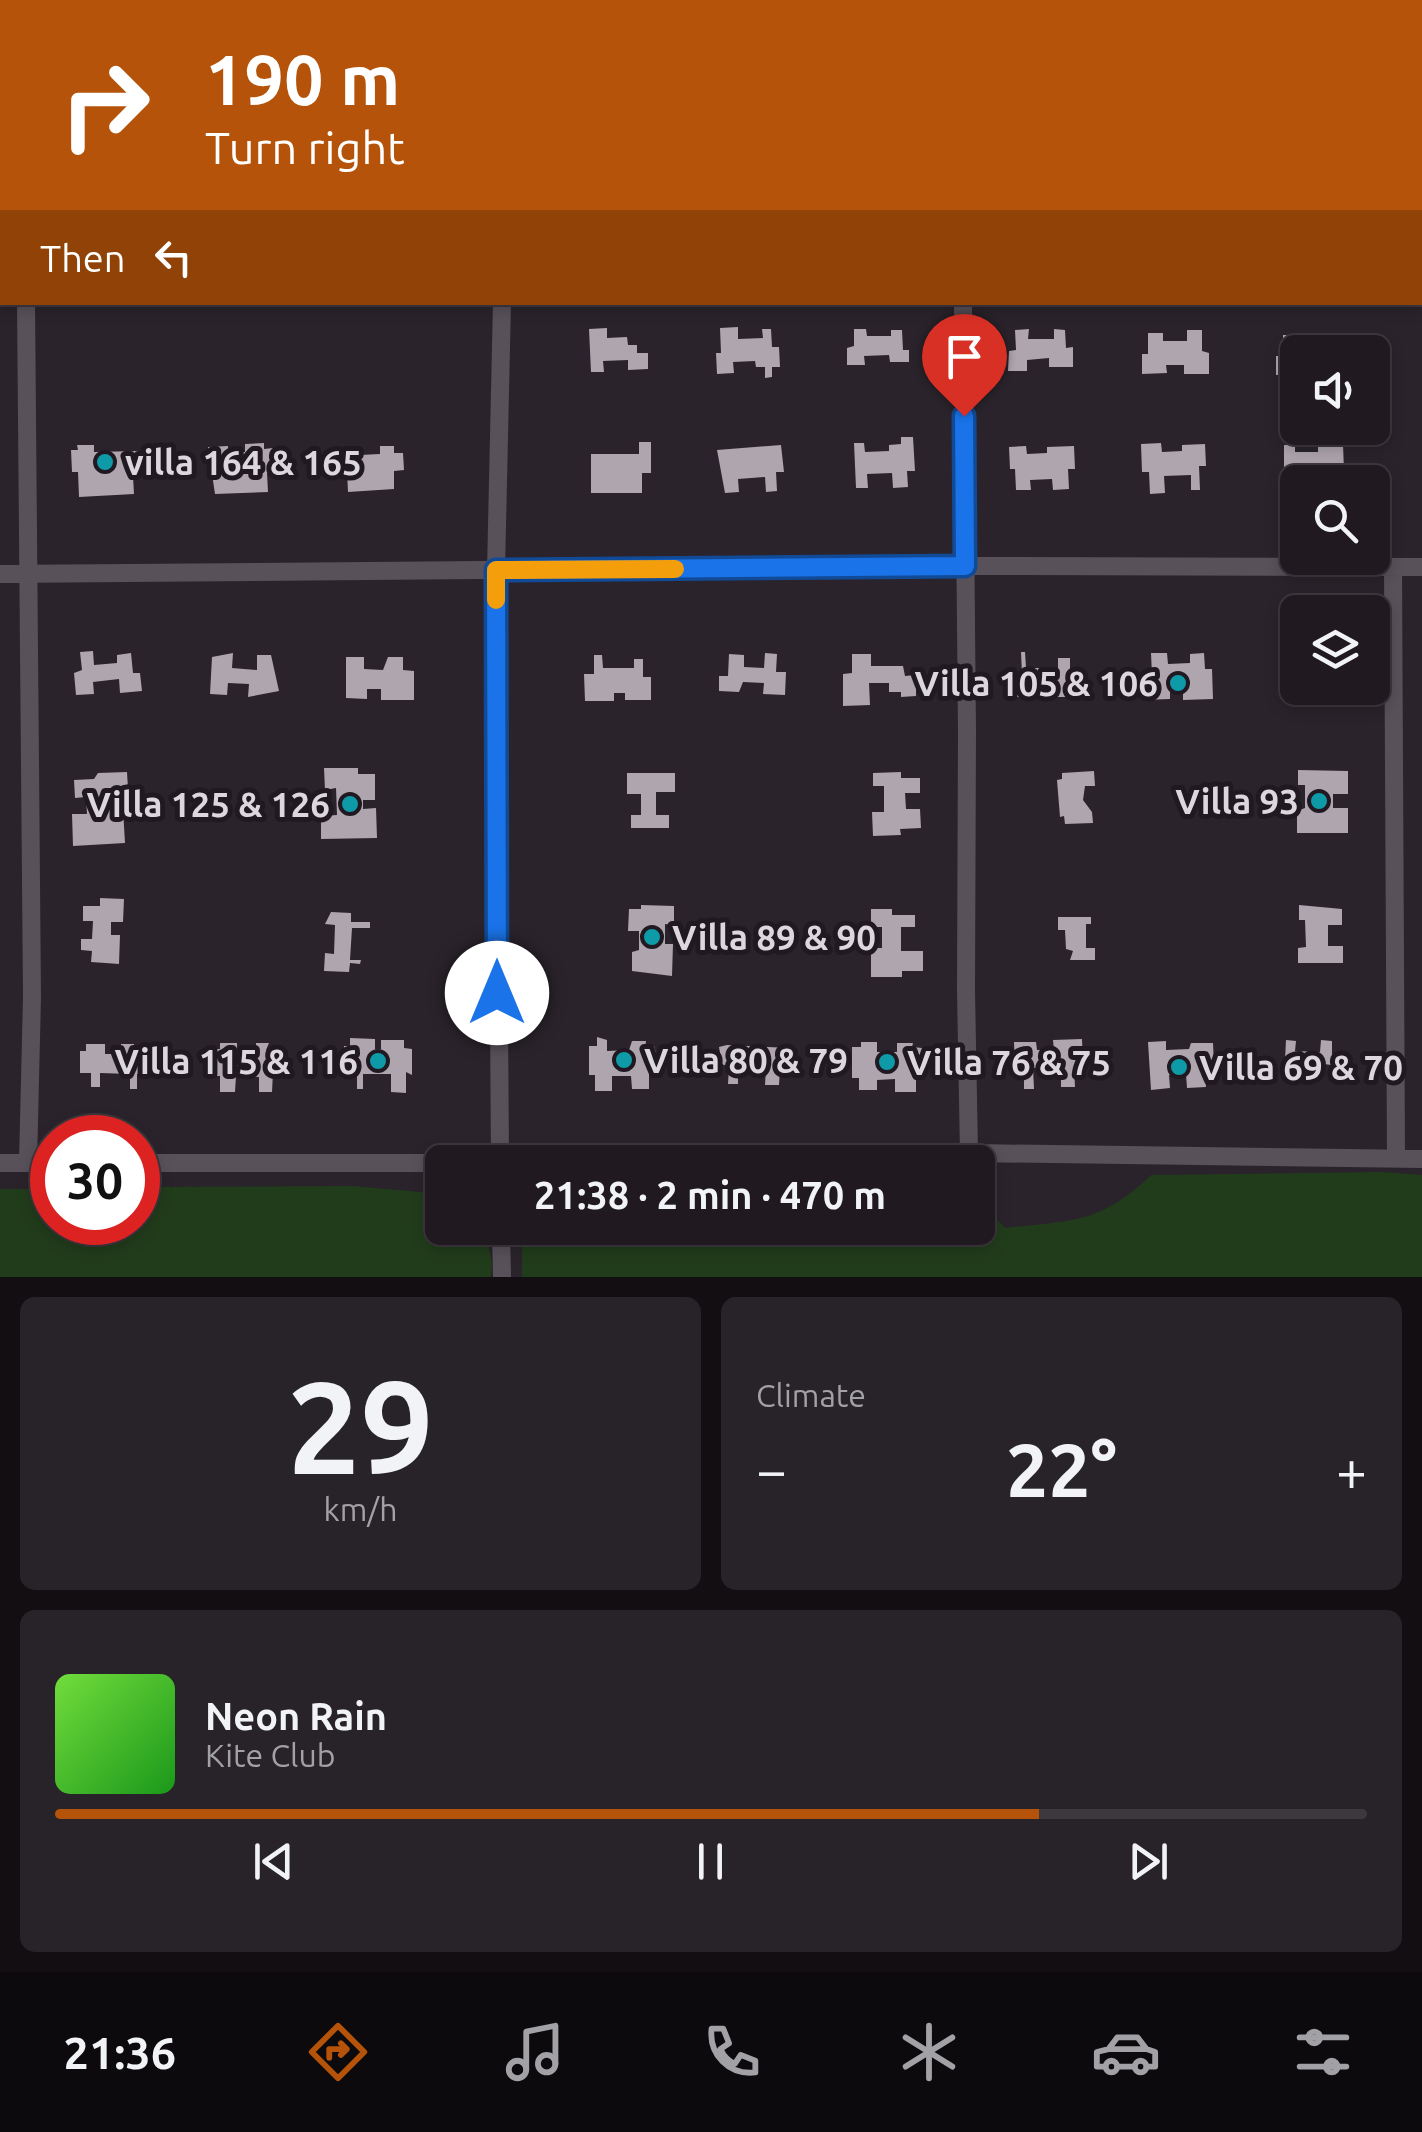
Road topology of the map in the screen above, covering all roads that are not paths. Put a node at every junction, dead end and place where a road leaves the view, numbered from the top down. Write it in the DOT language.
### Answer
graph roads {
  1 [pos="26,305"];
  2 [pos="502,305"];
  3 [pos="962,305"];
  4 [pos="965,566"];
  5 [pos="1393,567"];
  6 [pos="1422,567"];
  7 [pos="496,570"];
  8 [pos="0,574"];
  9 [pos="29,574"];
  10 [pos="500,1145"];
  11 [pos="970,1145"];
  12 [pos="995,1153"];
  13 [pos="1396,1158"];
  14 [pos="1422,1158"];
  15 [pos="28,1162"];
  16 [pos="0,1163"];
  17 [pos="160,1163"];
  18 [pos="425,1163"];
  19 [pos="501,1245"];
  20 [pos="502,1277"];
  1 -- 9 [label="street"];
  2 -- 7 [label="street"];
  3 -- 4 [label="street"];
  4 -- 5 [label="street"];
  4 -- 7 [label="street"];
  4 -- 11 [label="street"];
  5 -- 6 [label="street"];
  5 -- 13 [label="street"];
  7 -- 9 [label="street"];
  7 -- 10 [label="street"];
  8 -- 9 [label="street"];
  9 -- 15 [label="street"];
  12 -- 13 [label="street"];
  13 -- 14 [label="street"];
  15 -- 16 [label="street"];
  17 -- 18 [label="street"];
  19 -- 20 [label="street"];
}
